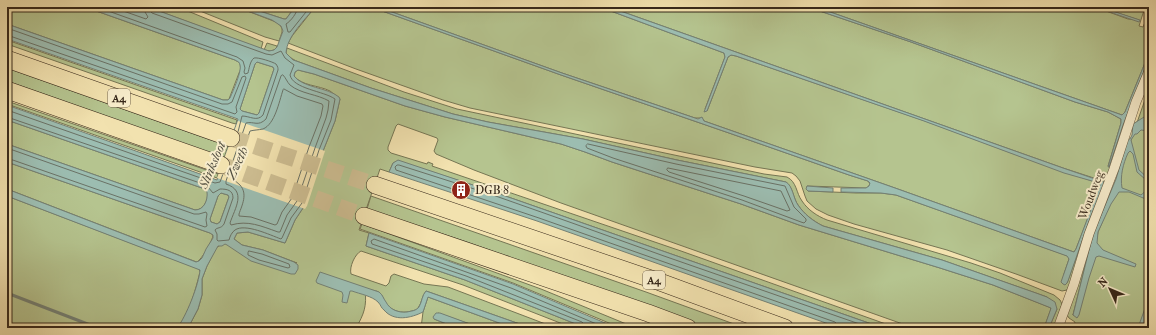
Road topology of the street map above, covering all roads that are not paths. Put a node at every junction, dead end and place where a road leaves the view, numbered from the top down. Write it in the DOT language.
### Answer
graph roads {
  1 [pos="7,59"];
  2 [pos="1149,71"];
  3 [pos="7,90"];
  4 [pos="231,138"];
  5 [pos="222,165"];
  6 [pos="375,185"];
  7 [pos="364,216"];
  8 [pos="688,328"];
  9 [pos="785,328"];
  10 [pos="1058,328"];
  1 -- 4 [label="highway, A4"];
  2 -- 10 [label="street, Woudweg"];
  3 -- 5 [label="highway, A4"];
  6 -- 9 [label="highway, A4"];
  7 -- 8 [label="highway"];
}
